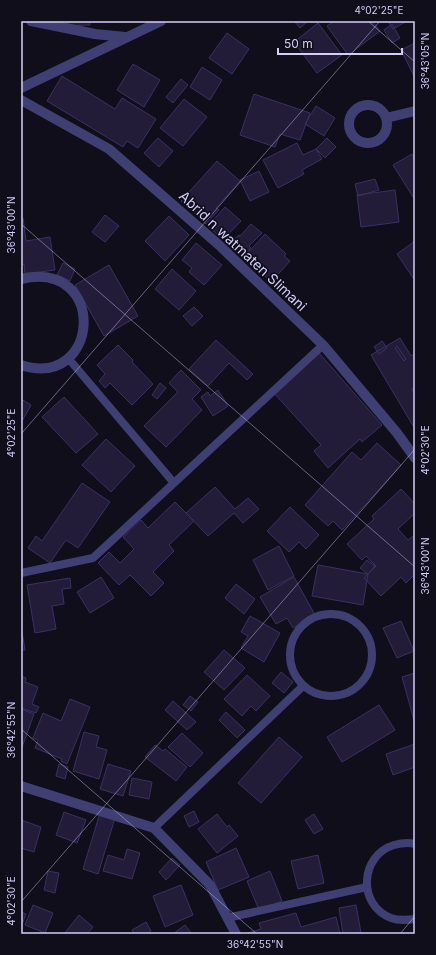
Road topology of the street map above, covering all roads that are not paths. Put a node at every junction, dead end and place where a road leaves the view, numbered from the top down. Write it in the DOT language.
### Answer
graph roads {
  1 [pos="31,21"];
  2 [pos="161,21"];
  3 [pos="126,38"];
  4 [pos="21,88"];
  5 [pos="21,100"];
  6 [pos="415,111"];
  7 [pos="386,118"];
  8 [pos="21,279"];
  9 [pos="323,345"];
  10 [pos="68,358"];
  11 [pos="21,365"];
  12 [pos="415,458"];
  13 [pos="174,483"];
  14 [pos="21,573"];
  15 [pos="303,686"];
  16 [pos="21,786"];
  17 [pos="154,828"];
  18 [pos="415,844"];
  19 [pos="367,887"];
  20 [pos="227,918"];
  21 [pos="415,919"];
  22 [pos="236,934"];
  1 -- 3 [label="street"];
  2 -- 3 [label="street"];
  3 -- 4 [label="street"];
  5 -- 9 [label="street, Abrid n watmaten Slimani"];
  6 -- 7 [label="street"];
  8 -- 10 [label="street"];
  9 -- 12 [label="street, Abrid n watmaten Slimani"];
  9 -- 13 [label="lane"];
  10 -- 11 [label="street"];
  10 -- 13 [label="lane"];
  13 -- 14 [label="lane"];
  15 -- 15 [label="lane"];
  15 -- 17 [label="lane"];
  16 -- 17 [label="street"];
  17 -- 20 [label="street"];
  18 -- 19 [label="lane"];
  19 -- 20 [label="lane"];
  19 -- 21 [label="lane"];
  20 -- 22 [label="street"];
}
